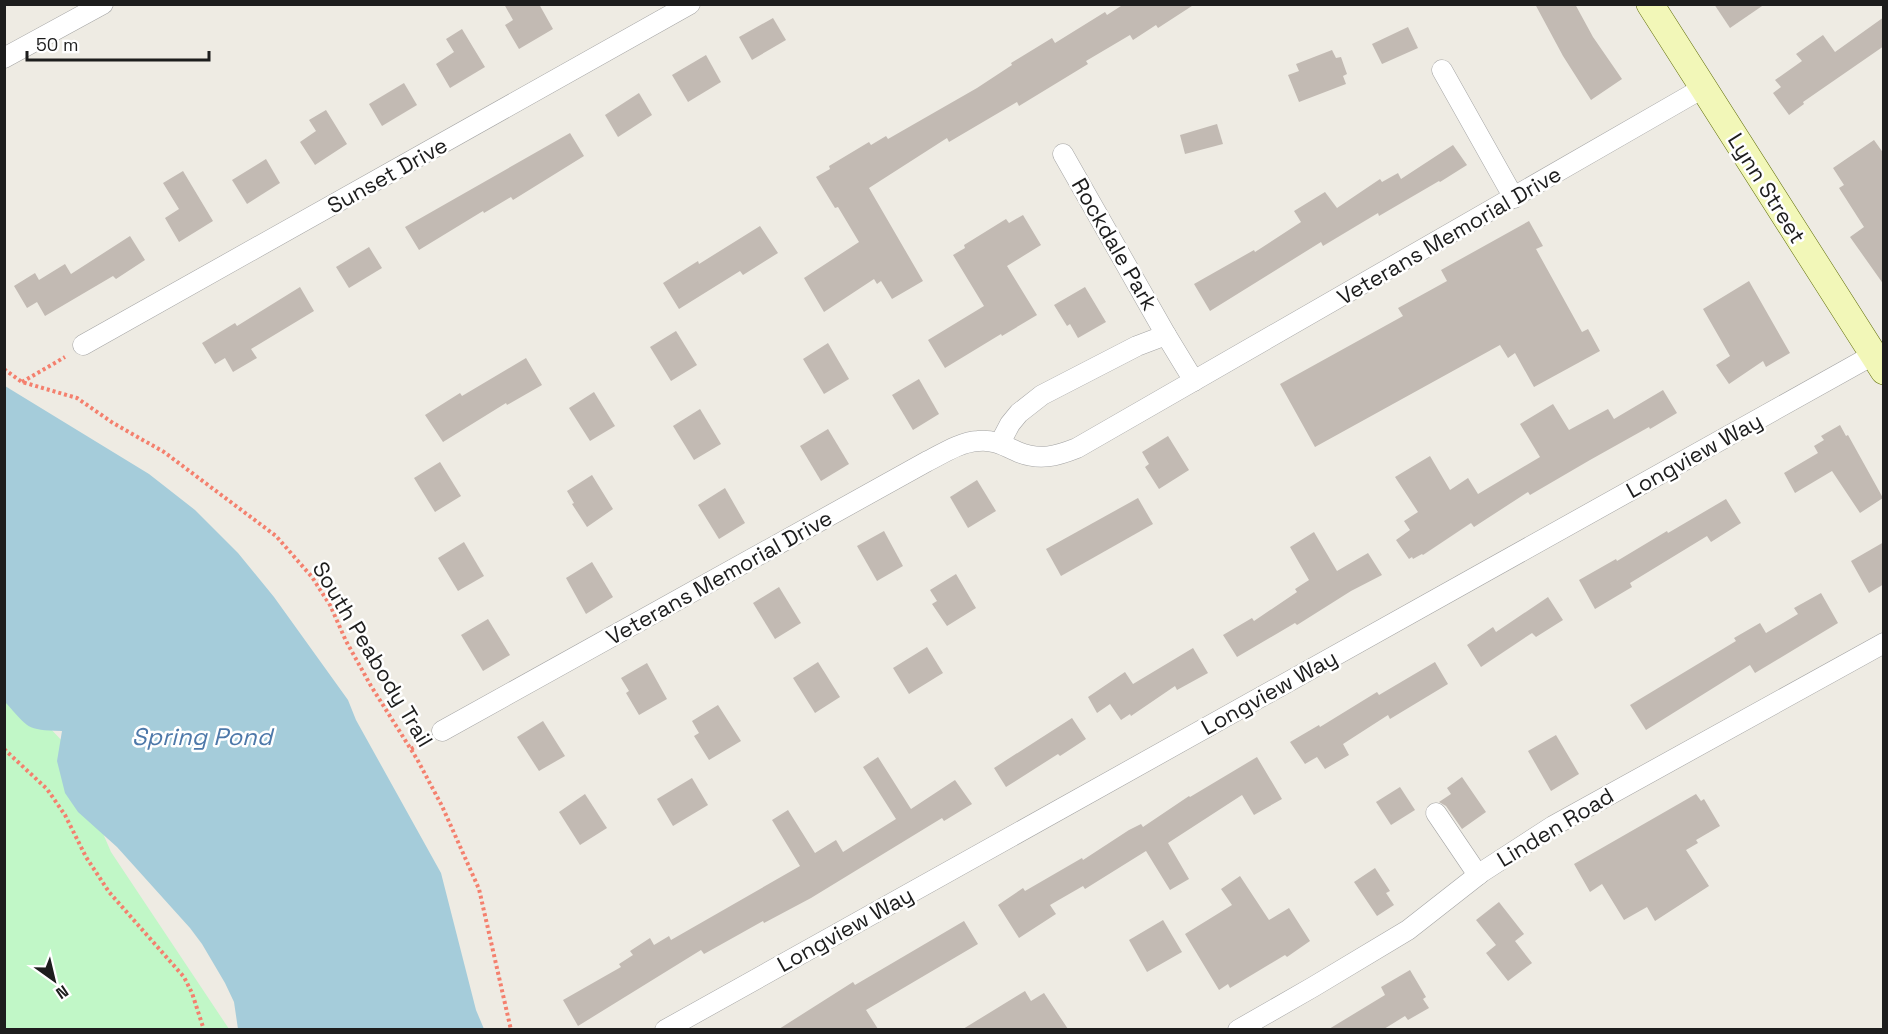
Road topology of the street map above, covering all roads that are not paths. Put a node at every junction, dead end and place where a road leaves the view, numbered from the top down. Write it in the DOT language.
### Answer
graph roads {
  1 [pos="103,4"];
  2 [pos="690,4"];
  3 [pos="1650,4"];
  4 [pos="4,58"];
  5 [pos="1442,70"];
  6 [pos="1703,88"];
  7 [pos="1063,154"];
  8 [pos="1514,198"];
  9 [pos="1166,335"];
  10 [pos="83,345"];
  11 [pos="1878,363"];
  12 [pos="1194,381"];
  13 [pos="1000,443"];
  14 [pos="1884,643"];
  15 [pos="442,730"];
  16 [pos="1436,813"];
  17 [pos="1478,875"];
  18 [pos="665,1029"];
  19 [pos="1238,1029"];
  1 -- 4 [label="street"];
  2 -- 10 [label="street, Sunset Drive"];
  3 -- 6 [label="main road, Lynn Street"];
  5 -- 8 [label="street"];
  6 -- 8 [label="street, Veterans Memorial Drive"];
  6 -- 11 [label="main road, Lynn Street"];
  7 -- 9 [label="street, Rockdale Park"];
  8 -- 12 [label="street, Veterans Memorial Drive"];
  9 -- 12 [label="street"];
  9 -- 13 [label="street"];
  11 -- 18 [label="street, Longview Way"];
  12 -- 13 [label="street, Veterans Memorial Drive"];
  13 -- 15 [label="street, Veterans Memorial Drive"];
  14 -- 17 [label="street, Linden Road"];
  16 -- 17 [label="street"];
  17 -- 19 [label="street, Linden Road"];
}
